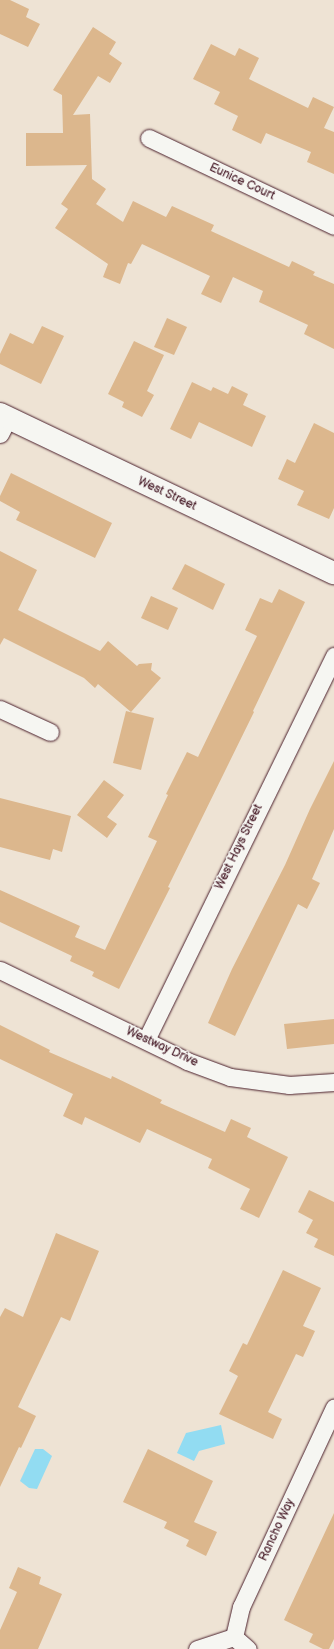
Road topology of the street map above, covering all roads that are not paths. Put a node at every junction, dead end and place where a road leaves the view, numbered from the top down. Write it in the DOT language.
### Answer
graph roads {
  1 [pos="149,138"];
  2 [pos="334,226"];
  3 [pos="3,422"];
  4 [pos="334,573"];
  5 [pos="334,656"];
  6 [pos="0,708"];
  7 [pos="50,732"];
  8 [pos="0,970"];
  9 [pos="146,1040"];
  10 [pos="334,1082"];
  11 [pos="334,1408"];
  12 [pos="234,1637"];
  13 [pos="197,1649"];
  14 [pos="248,1649"];
  1 -- 2 [label="street, Eunice Court"];
  3 -- 4 [label="main road, West Street"];
  5 -- 9 [label="street, West Hays Street"];
  6 -- 7 [label="street"];
  8 -- 9 [label="street, Westway Drive"];
  9 -- 10 [label="street, Westway Drive"];
  11 -- 12 [label="street, Rancho Way"];
  12 -- 13 [label="street"];
  12 -- 14 [label="street"];
}
